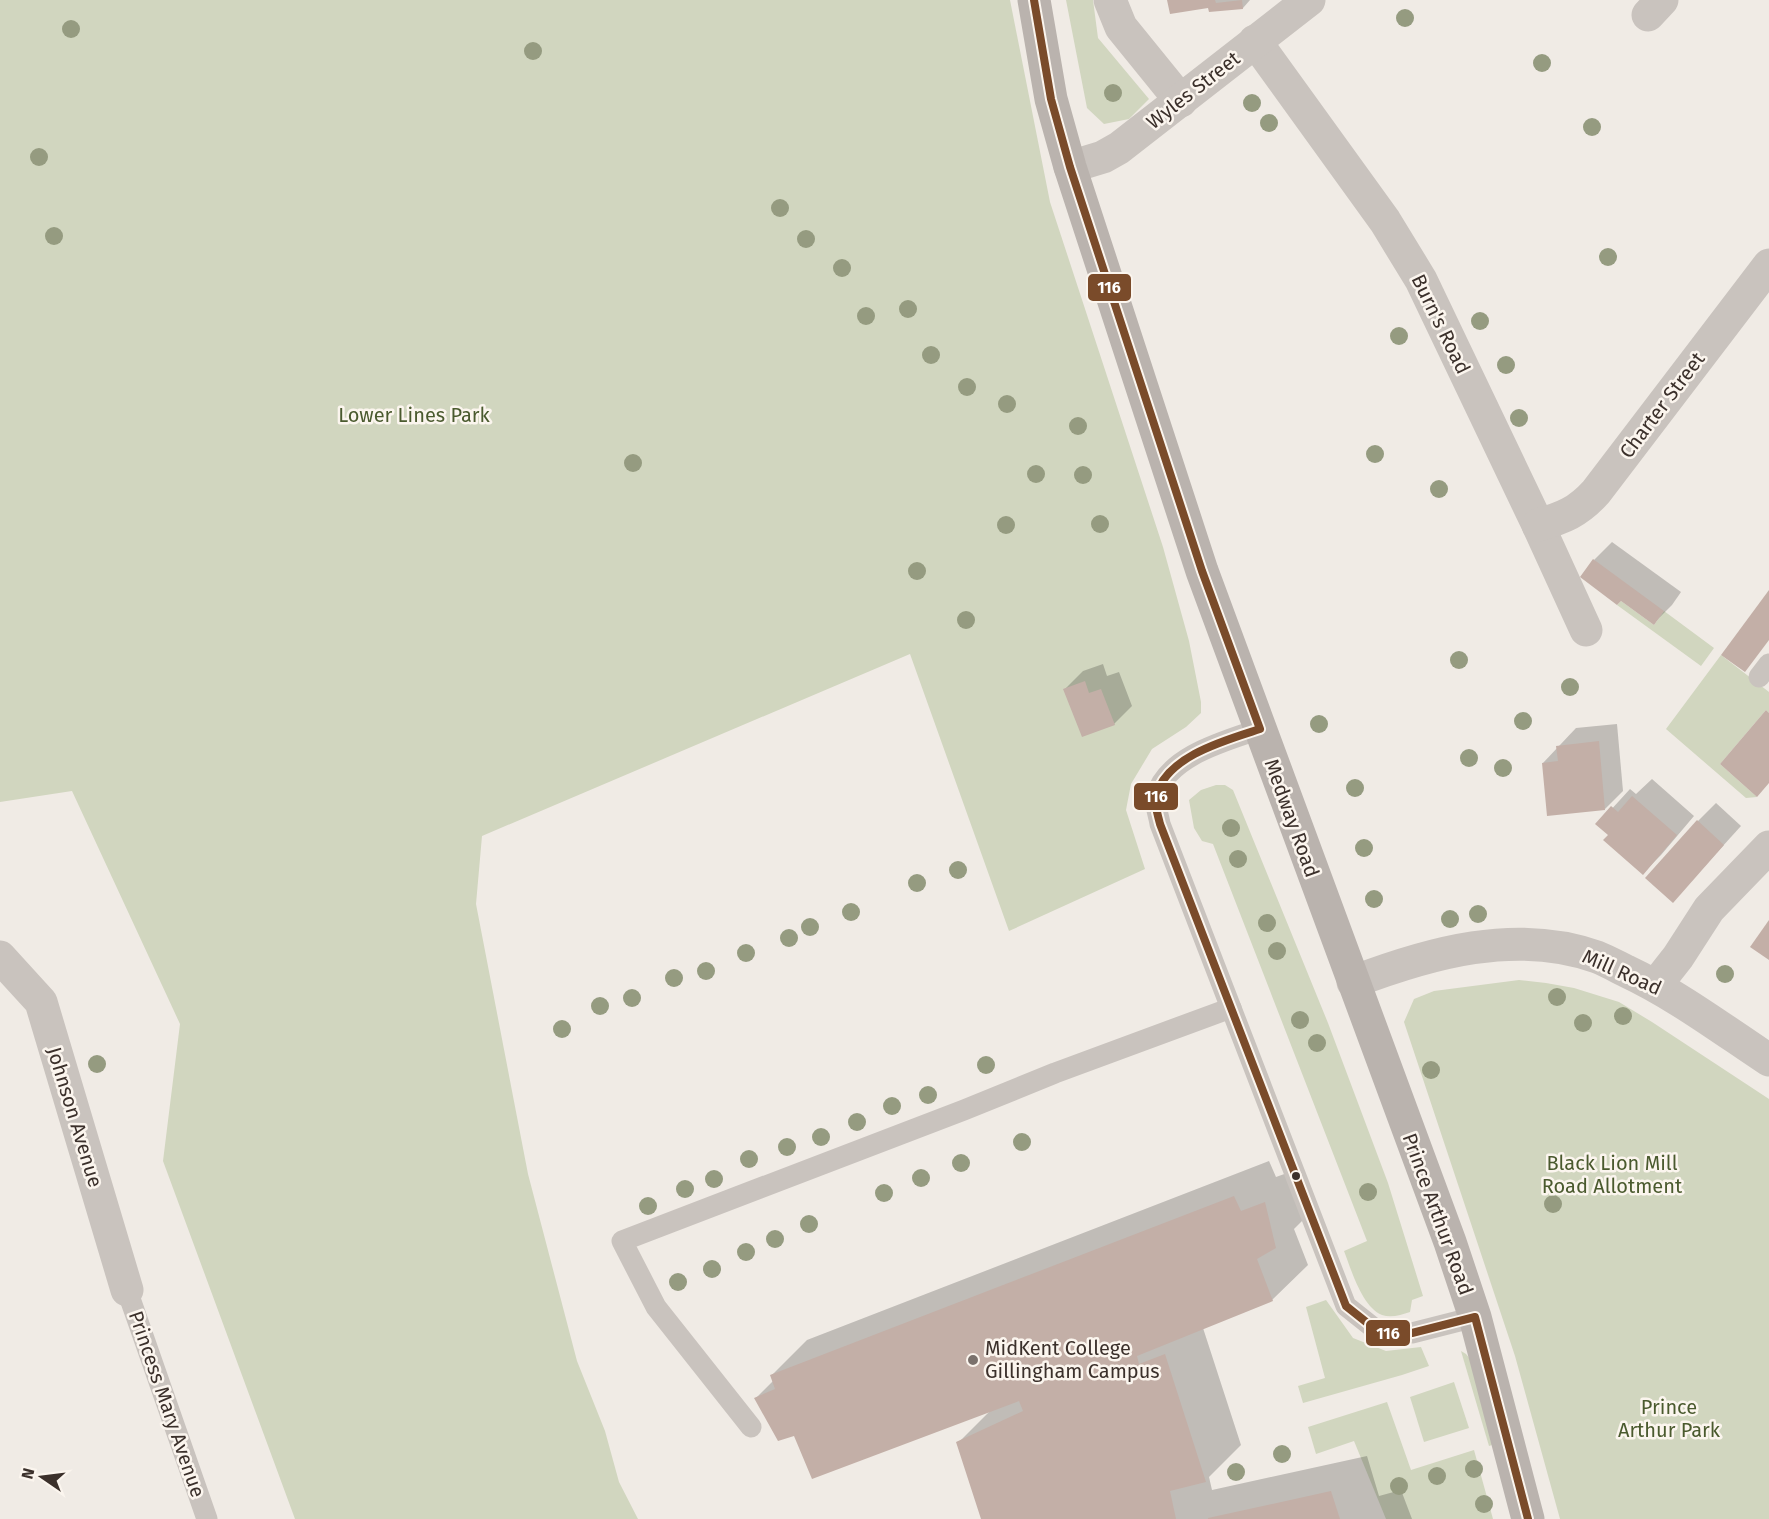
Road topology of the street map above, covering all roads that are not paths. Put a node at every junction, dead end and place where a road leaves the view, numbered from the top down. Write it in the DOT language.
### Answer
graph roads {
  1 [pos="1034,0"];
  2 [pos="1110,0"];
  3 [pos="1309,0"];
  4 [pos="1255,41"];
  5 [pos="1181,100"];
  6 [pos="1070,167"];
  7 [pos="1769,265"];
  8 [pos="1538,525"];
  9 [pos="1586,630"];
  10 [pos="1260,729"];
  11 [pos="1769,847"];
  12 [pos="0,957"];
  13 [pos="1353,982"];
  14 [pos="1656,985"];
  15 [pos="1231,1008"];
  16 [pos="1769,1060"];
  17 [pos="127,1290"];
  18 [pos="1474,1317"];
  19 [pos="751,1426"];
  20 [pos="207,1519"];
  21 [pos="1528,1519"];
  1 -- 6 [label="main road, Medway Road"];
  2 -- 5 [label="street"];
  3 -- 4 [label="street, Wyles Street"];
  4 -- 5 [label="street, Wyles Street"];
  4 -- 8 [label="street, Burn's Road"];
  5 -- 6 [label="street, Wyles Street"];
  6 -- 10 [label="main road, Medway Road"];
  7 -- 8 [label="street, Charter Street"];
  8 -- 9 [label="street, Burn's Road"];
  10 -- 13 [label="main road, Medway Road"];
  10 -- 15 [label="lane"];
  11 -- 14 [label="street"];
  12 -- 17 [label="street, Johnson Avenue"];
  13 -- 14 [label="street, Mill Road"];
  13 -- 18 [label="main road, Prince Arthur Road"];
  14 -- 16 [label="street, Mill Road"];
  15 -- 18 [label="lane"];
  15 -- 19 [label="lane"];
  17 -- 20 [label="lane, Princess Mary Avenue"];
  18 -- 21 [label="main road, Prince Arthur Road"];
}
